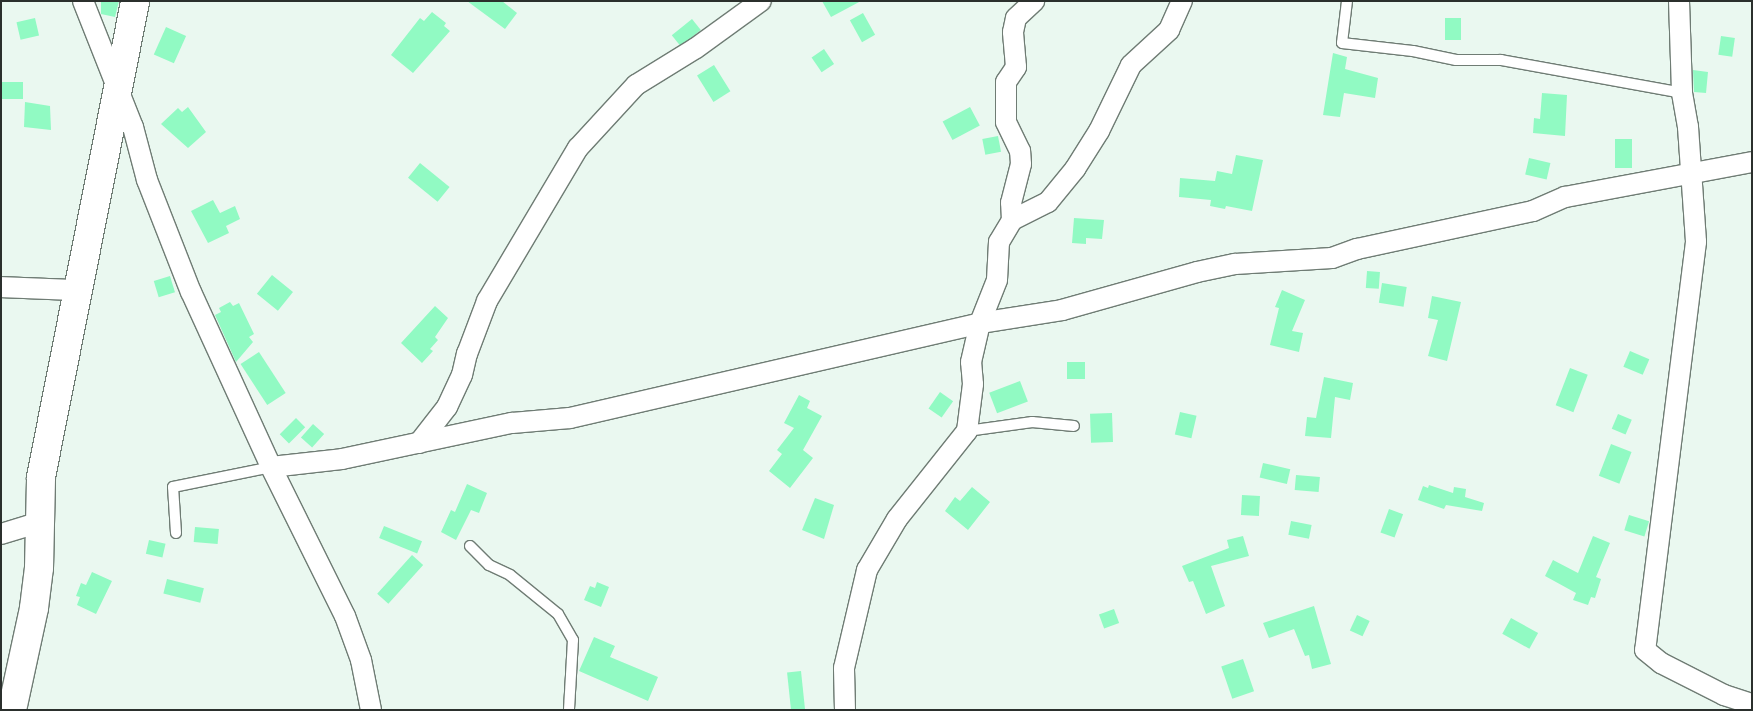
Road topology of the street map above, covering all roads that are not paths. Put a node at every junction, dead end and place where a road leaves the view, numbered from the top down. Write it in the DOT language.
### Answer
graph roads {
  1 [pos="83,1"];
  2 [pos="135,1"];
  3 [pos="761,1"];
  4 [pos="1034,1"];
  5 [pos="1182,1"];
  6 [pos="1348,1"];
  7 [pos="1679,1"];
  8 [pos="117,85"];
  9 [pos="1682,93"];
  10 [pos="1752,162"];
  11 [pos="1692,174"];
  12 [pos="1012,220"];
  13 [pos="1,286"];
  14 [pos="76,290"];
  15 [pos="980,322"];
  16 [pos="1074,426"];
  17 [pos="967,431"];
  18 [pos="419,443"];
  19 [pos="271,468"];
  20 [pos="38,523"];
  21 [pos="176,533"];
  22 [pos="1,534"];
  23 [pos="470,546"];
  24 [pos="1752,704"];
  25 [pos="12,710"];
  26 [pos="371,710"];
  27 [pos="568,710"];
  28 [pos="845,710"];
  1 -- 8 [label="street"];
  2 -- 8 [label="street"];
  3 -- 18 [label="street"];
  4 -- 12 [label="street"];
  5 -- 12 [label="street"];
  6 -- 9 [label="lane"];
  7 -- 9 [label="street"];
  8 -- 14 [label="street"];
  8 -- 19 [label="street"];
  9 -- 11 [label="street"];
  10 -- 11 [label="street"];
  11 -- 15 [label="street"];
  11 -- 24 [label="street"];
  12 -- 15 [label="street"];
  13 -- 14 [label="street"];
  14 -- 20 [label="street"];
  15 -- 17 [label="street"];
  15 -- 18 [label="street"];
  16 -- 17 [label="lane"];
  17 -- 28 [label="street"];
  18 -- 19 [label="street"];
  19 -- 21 [label="lane"];
  19 -- 26 [label="street"];
  20 -- 22 [label="street"];
  20 -- 25 [label="street"];
  23 -- 27 [label="lane"];
}
